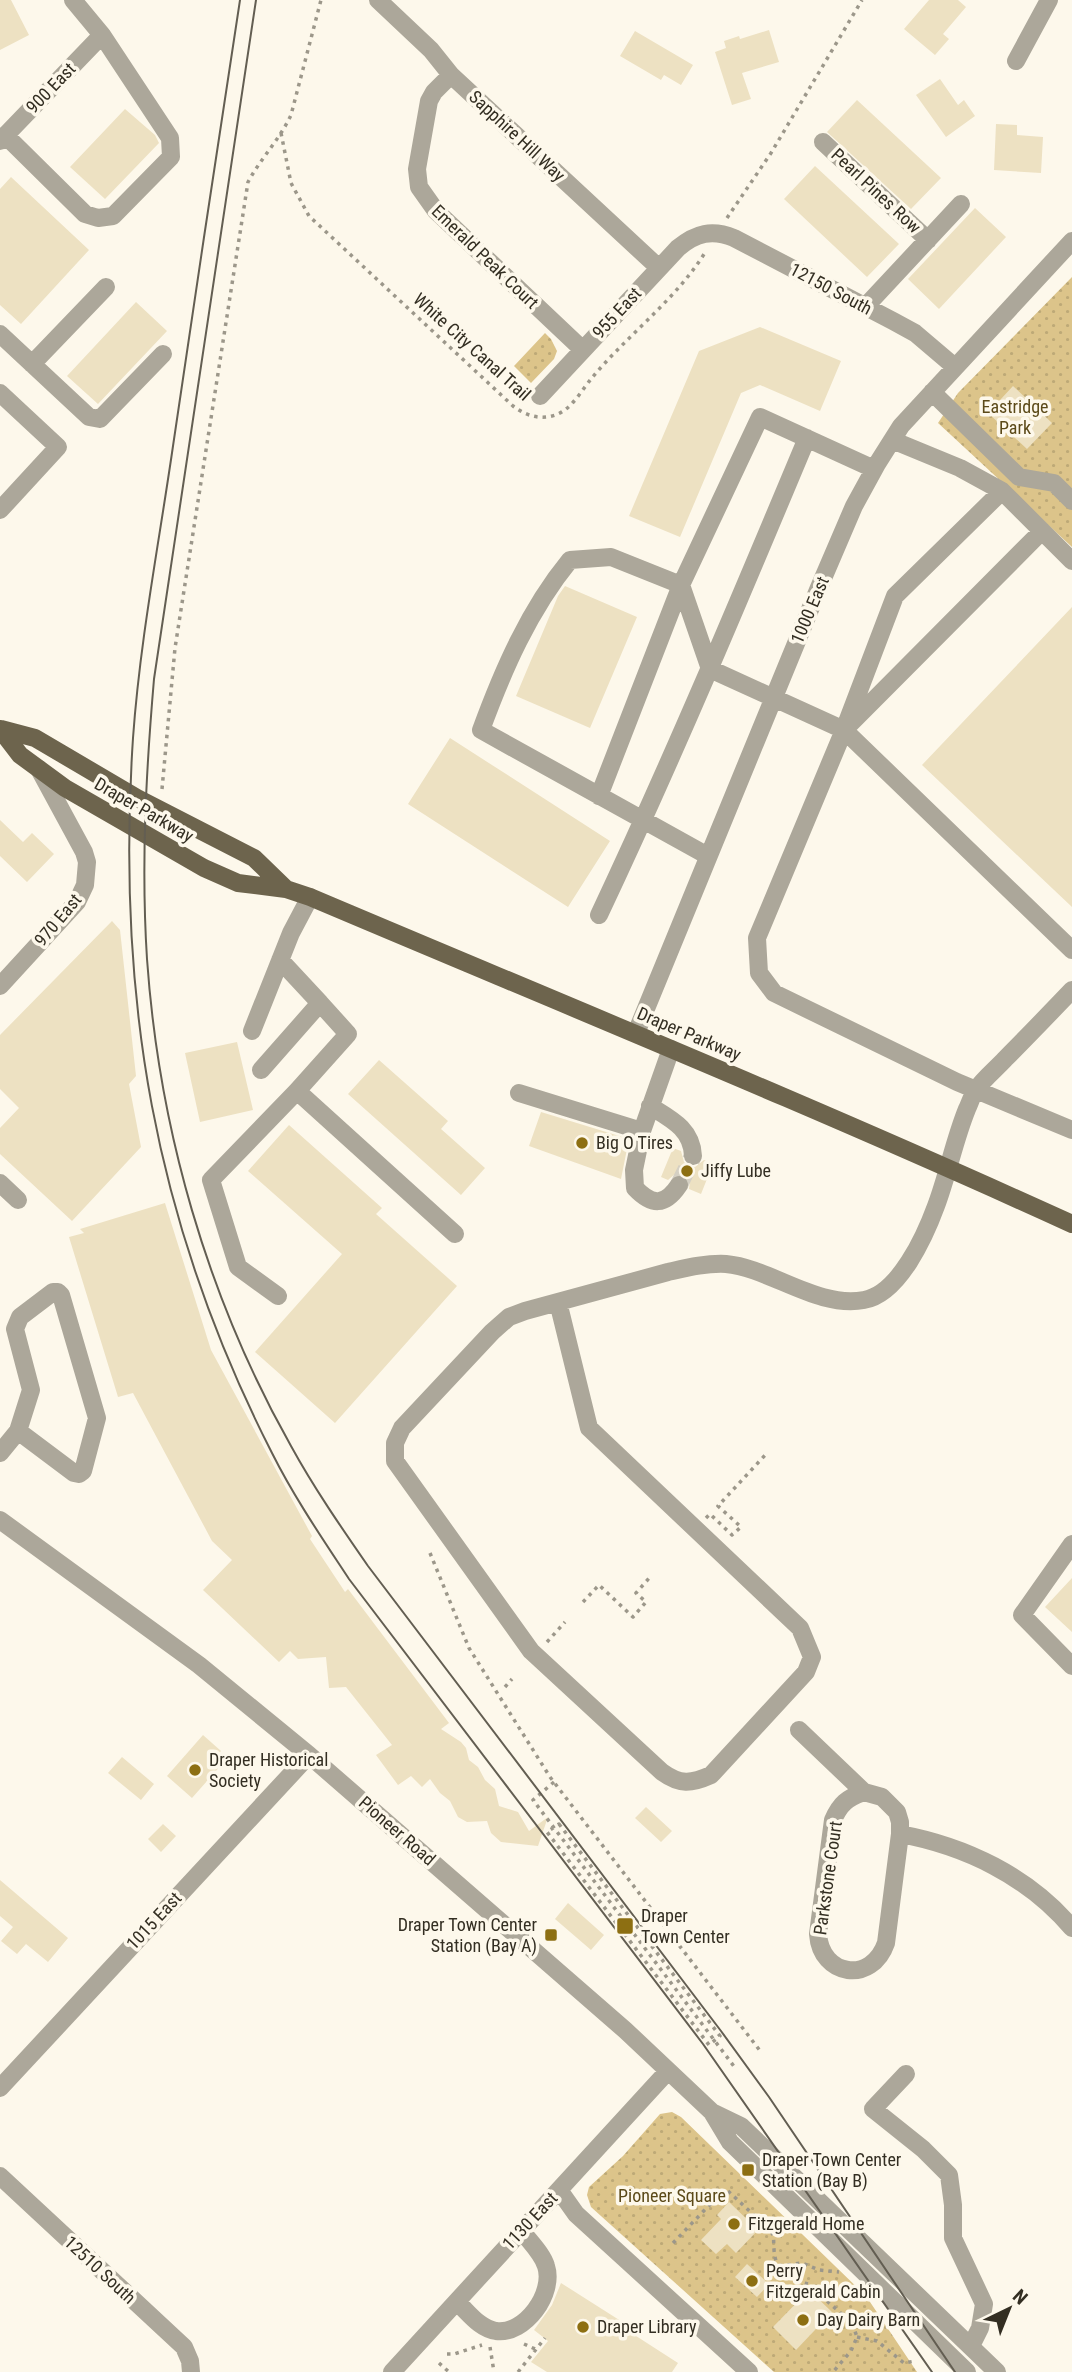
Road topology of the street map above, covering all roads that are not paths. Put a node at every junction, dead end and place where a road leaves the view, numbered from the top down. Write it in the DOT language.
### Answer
graph roads {
  1 [pos="73,0"];
  2 [pos="378,0"];
  3 [pos="1049,0"];
  4 [pos="102,35"];
  5 [pos="1016,61"];
  6 [pos="451,75"];
  7 [pos="3,138"];
  8 [pos="823,142"];
  9 [pos="961,204"];
  10 [pos="698,234"];
  11 [pos="928,240"];
  12 [pos="1072,241"];
  13 [pos="659,268"];
  14 [pos="106,287"];
  15 [pos="865,307"];
  16 [pos="0,334"];
  17 [pos="583,350"];
  18 [pos="163,354"];
  19 [pos="32,364"];
  20 [pos="955,367"];
  21 [pos="932,391"];
  22 [pos="0,393"];
  23 [pos="540,396"];
  24 [pos="807,438"];
  25 [pos="892,440"];
  26 [pos="874,469"];
  27 [pos="1002,491"];
  28 [pos="1072,501"];
  29 [pos="0,510"];
  30 [pos="1042,531"];
  31 [pos="1072,561"];
  32 [pos="681,585"];
  33 [pos="710,669"];
  34 [pos="774,698"];
  35 [pos="0,729"];
  36 [pos="844,730"];
  37 [pos="39,769"];
  38 [pos="599,796"];
  39 [pos="644,820"];
  40 [pos="708,856"];
  41 [pos="286,889"];
  42 [pos="310,897"];
  43 [pos="599,915"];
  44 [pos="1072,950"];
  45 [pos="281,960"];
  46 [pos="0,986"];
  47 [pos="1072,990"];
  48 [pos="320,1003"];
  49 [pos="252,1031"];
  50 [pos="636,1032"];
  51 [pos="671,1049"];
  52 [pos="261,1070"];
  53 [pos="975,1090"];
  54 [pos="297,1091"];
  55 [pos="519,1093"];
  56 [pos="650,1106"];
  57 [pos="1072,1130"];
  58 [pos="642,1131"];
  59 [pos="693,1156"];
  60 [pos="947,1167"];
  61 [pos="0,1183"];
  62 [pos="679,1185"];
  63 [pos="18,1200"];
  64 [pos="1072,1224"];
  65 [pos="455,1234"];
  66 [pos="278,1296"];
  67 [pos="558,1302"];
  68 [pos="18,1431"];
  69 [pos="0,1453"];
  70 [pos="0,1520"];
  71 [pos="1072,1544"];
  72 [pos="1072,1666"];
  73 [pos="799,1730"];
  74 [pos="309,1755"];
  75 [pos="864,1792"];
  76 [pos="900,1834"];
  77 [pos="1072,1928"];
  78 [pos="668,2071"];
  79 [pos="906,2074"];
  80 [pos="0,2088"];
  81 [pos="712,2112"];
  82 [pos="0,2176"];
  83 [pos="559,2190"];
  84 [pos="521,2231"];
  85 [pos="457,2302"];
  86 [pos="971,2346"];
  87 [pos="191,2370"];
  88 [pos="392,2372"];
  89 [pos="749,2372"];
  90 [pos="967,2372"];
  91 [pos="997,2372"];
  1 -- 4 [label="street"];
  2 -- 6 [label="street, Sapphire Hill Way"];
  3 -- 5 [label="street"];
  4 -- 7 [label="street, 900 East"];
  4 -- 7 [label="street"];
  6 -- 13 [label="street, Sapphire Hill Way"];
  6 -- 17 [label="street, Emerald Peak Court"];
  8 -- 11 [label="street, Pearl Pines Row"];
  9 -- 11 [label="street"];
  10 -- 13 [label="street, 955 East"];
  10 -- 15 [label="street, 12150 South"];
  11 -- 15 [label="street"];
  12 -- 20 [label="street, 1000 East"];
  13 -- 17 [label="street, 955 East"];
  14 -- 19 [label="street"];
  15 -- 20 [label="street, 12150 South"];
  16 -- 19 [label="street"];
  17 -- 23 [label="street, 955 East"];
  18 -- 19 [label="street"];
  20 -- 21 [label="street, 1000 East"];
  21 -- 25 [label="street, 1000 East"];
  21 -- 28 [label="street"];
  22 -- 29 [label="street"];
  24 -- 26 [label="street"];
  24 -- 32 [label="street"];
  24 -- 33 [label="street"];
  25 -- 26 [label="street, 1000 East"];
  25 -- 27 [label="street"];
  26 -- 34 [label="street, 1000 East"];
  27 -- 30 [label="street"];
  27 -- 36 [label="street"];
  30 -- 31 [label="street"];
  30 -- 36 [label="street"];
  32 -- 33 [label="street"];
  32 -- 38 [label="street"];
  32 -- 38 [label="street"];
  33 -- 34 [label="street"];
  33 -- 39 [label="street"];
  34 -- 36 [label="street"];
  34 -- 40 [label="street, 1000 East"];
  35 -- 37 [label="main road, Draper Parkway"];
  35 -- 41 [label="main road, Draper Parkway"];
  36 -- 44 [label="street"];
  36 -- 53 [label="street"];
  37 -- 41 [label="main road, Draper Parkway"];
  37 -- 46 [label="street, 970 East"];
  38 -- 39 [label="street"];
  39 -- 40 [label="street"];
  39 -- 43 [label="street"];
  40 -- 50 [label="street, 1000 East"];
  41 -- 42 [label="main road, Draper Parkway"];
  42 -- 45 [label="street"];
  42 -- 50 [label="main road, Draper Parkway"];
  45 -- 48 [label="street"];
  45 -- 49 [label="street"];
  47 -- 53 [label="street"];
  48 -- 52 [label="street"];
  48 -- 54 [label="street"];
  50 -- 51 [label="main road, Draper Parkway"];
  51 -- 56 [label="street"];
  51 -- 60 [label="main road, Draper Parkway"];
  53 -- 57 [label="street"];
  53 -- 60 [label="street"];
  54 -- 65 [label="street"];
  54 -- 66 [label="street"];
  55 -- 58 [label="street"];
  56 -- 58 [label="street"];
  56 -- 59 [label="street"];
  58 -- 62 [label="street"];
  60 -- 64 [label="main road, Draper Parkway"];
  60 -- 67 [label="street"];
  61 -- 63 [label="street"];
  67 -- 67 [label="street"];
  68 -- 68 [label="street"];
  68 -- 69 [label="street"];
  70 -- 74 [label="street, Pioneer Road"];
  71 -- 72 [label="street"];
  73 -- 75 [label="street"];
  74 -- 78 [label="street, Pioneer Road"];
  74 -- 80 [label="street, 1015 East"];
  75 -- 76 [label="street"];
  75 -- 76 [label="street, Parkstone Court"];
  76 -- 77 [label="street"];
  78 -- 81 [label="street, Pioneer Road"];
  78 -- 83 [label="street, 1130 East"];
  79 -- 86 [label="street"];
  81 -- 86 [label="street, Pioneer Road"];
  81 -- 90 [label="street, Pioneer Road"];
  82 -- 87 [label="street, 12510 South"];
  83 -- 84 [label="street, 1130 East"];
  83 -- 89 [label="street"];
  84 -- 85 [label="street, 1130 East"];
  84 -- 85 [label="street"];
  85 -- 88 [label="street, 1130 East"];
  86 -- 91 [label="street, Pioneer Road"];
}
